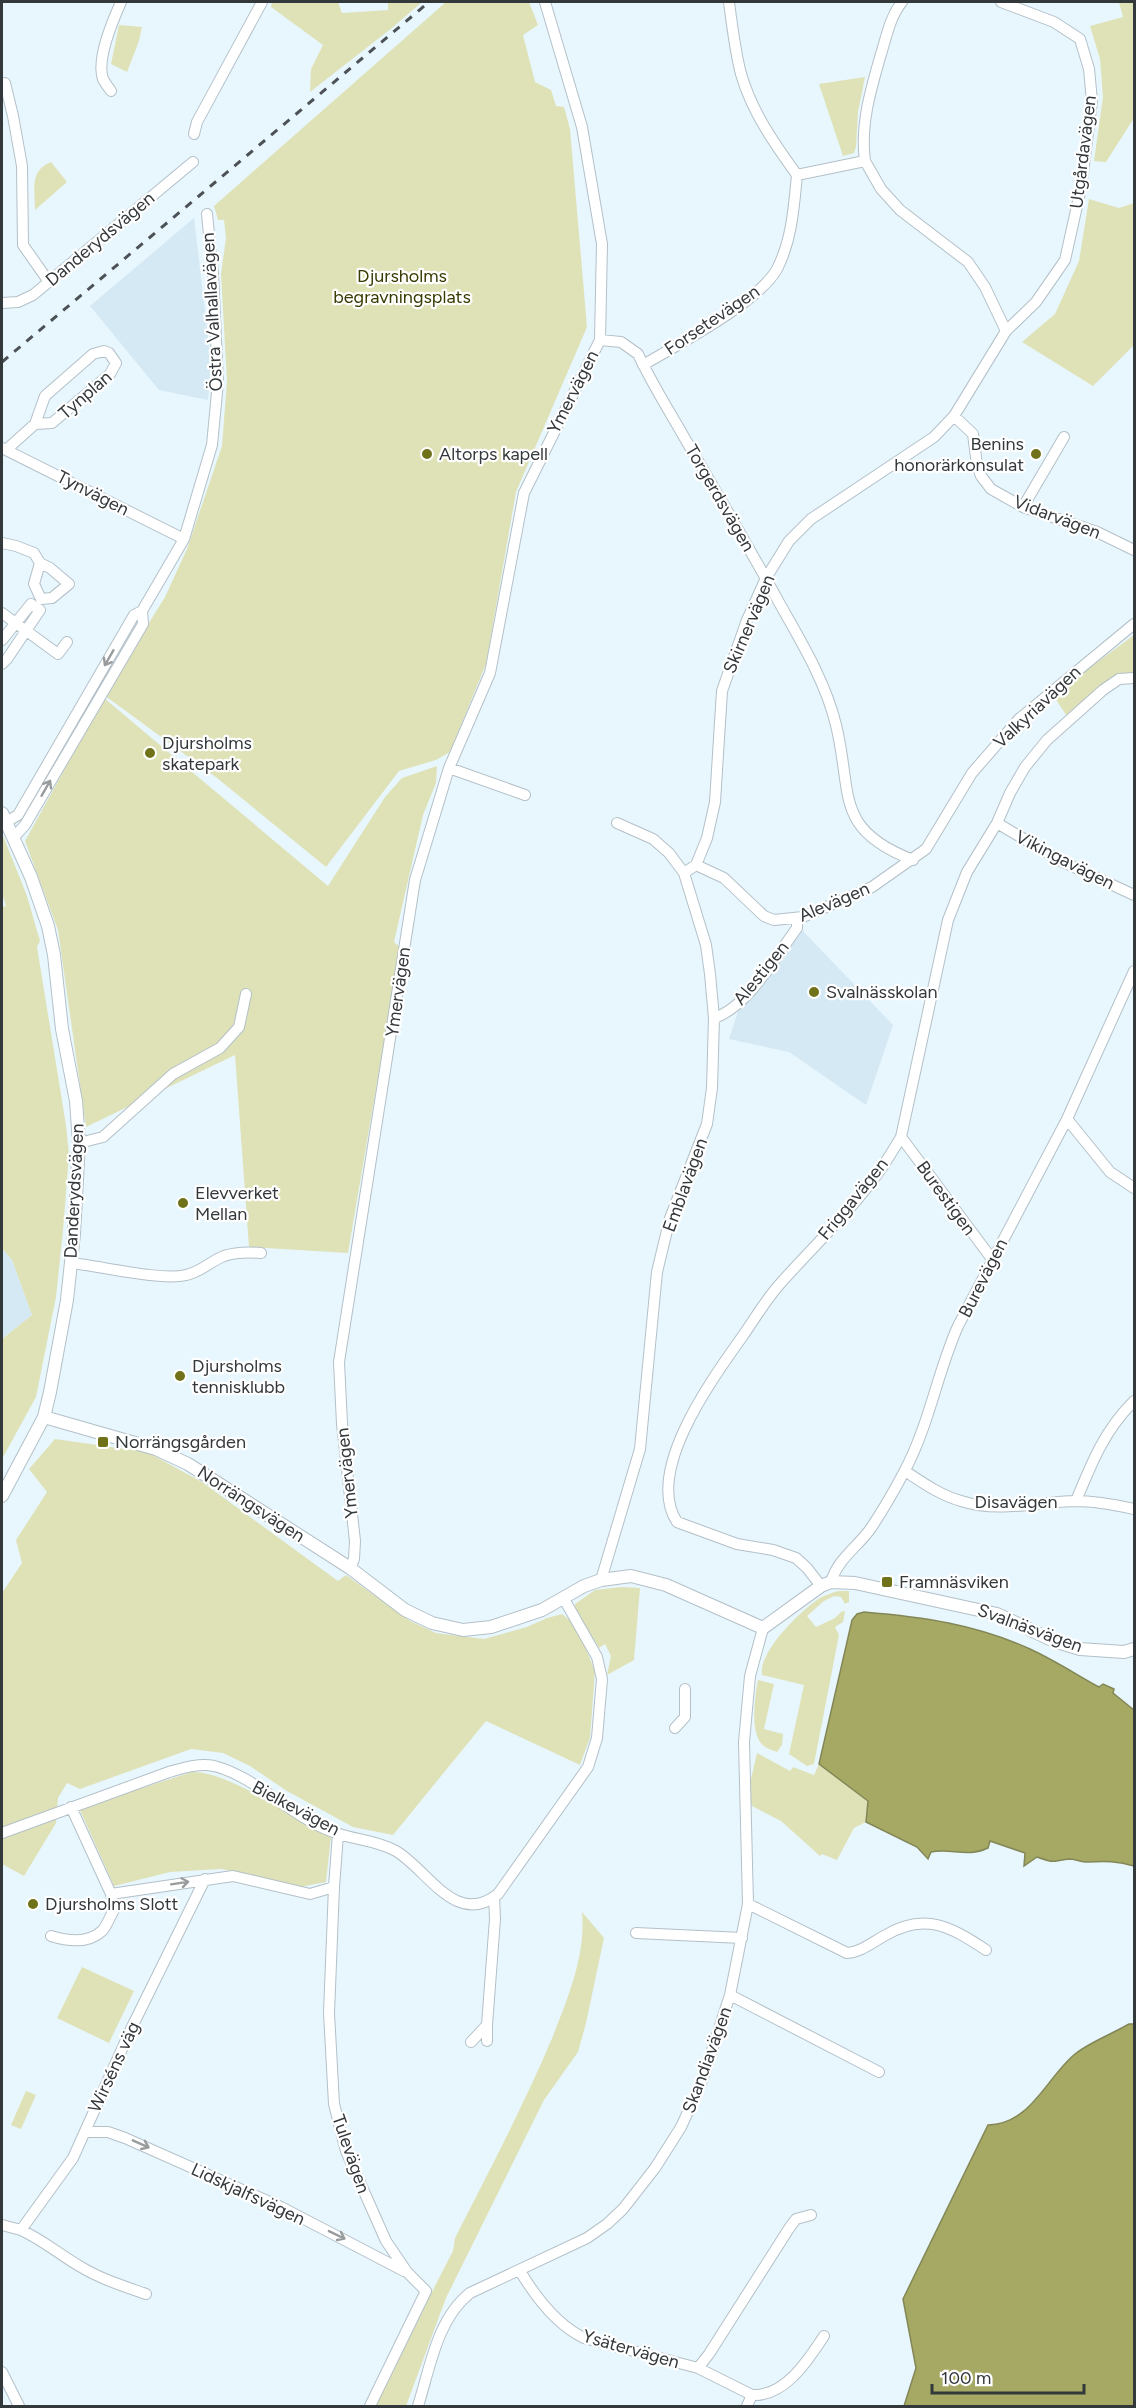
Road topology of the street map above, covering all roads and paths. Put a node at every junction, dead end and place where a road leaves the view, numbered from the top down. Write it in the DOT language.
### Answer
graph roads {
  1 [pos="121,2"];
  2 [pos="262,2"];
  3 [pos="545,2"];
  4 [pos="729,2"];
  5 [pos="902,2"];
  6 [pos="1001,2"];
  7 [pos="2,84"];
  8 [pos="111,91"];
  9 [pos="194,134"];
  10 [pos="865,161"];
  11 [pos="193,162"];
  12 [pos="797,175"];
  13 [pos="207,214"];
  14 [pos="49,282"];
  15 [pos="2,303"];
  16 [pos="1006,331"];
  17 [pos="600,340"];
  18 [pos="643,365"];
  19 [pos="954,416"];
  20 [pos="36,424"];
  21 [pos="1064,437"];
  22 [pos="4,449"];
  23 [pos="1023,507"];
  24 [pos="184,539"];
  25 [pos="2,543"];
  26 [pos="1134,550"];
  27 [pos="40,563"];
  28 [pos="766,579"];
  29 [pos="142,611"];
  30 [pos="2,613"];
  31 [pos="14,622"];
  32 [pos="1134,624"];
  33 [pos="26,632"];
  34 [pos="2,640"];
  35 [pos="66,642"];
  36 [pos="2,664"];
  37 [pos="1134,678"];
  38 [pos="448,768"];
  39 [pos="525,795"];
  40 [pos="4,817"];
  41 [pos="617,823"];
  42 [pos="997,823"];
  43 [pos="14,837"];
  44 [pos="913,860"];
  45 [pos="696,865"];
  46 [pos="684,873"];
  47 [pos="1134,895"];
  48 [pos="798,919"];
  49 [pos="1134,971"];
  50 [pos="246,994"];
  51 [pos="714,1017"];
  52 [pos="1067,1119"];
  53 [pos="901,1137"];
  54 [pos="79,1143"];
  55 [pos="1134,1188"];
  56 [pos="261,1253"];
  57 [pos="992,1258"];
  58 [pos="71,1263"];
  59 [pos="1134,1401"];
  60 [pos="44,1417"];
  61 [pos="905,1471"];
  62 [pos="2,1496"];
  63 [pos="1076,1501"];
  64 [pos="1134,1509"];
  65 [pos="350,1568"];
  66 [pos="601,1580"];
  67 [pos="826,1584"];
  68 [pos="564,1599"];
  69 [pos="763,1628"];
  70 [pos="1131,1653"];
  71 [pos="685,1689"];
  72 [pos="675,1728"];
  73 [pos="71,1807"];
  74 [pos="2,1833"];
  75 [pos="338,1834"];
  76 [pos="205,1879"];
  77 [pos="334,1887"];
  78 [pos="111,1894"];
  79 [pos="494,1897"];
  80 [pos="748,1904"];
  81 [pos="636,1934"];
  82 [pos="51,1936"];
  83 [pos="742,1938"];
  84 [pos="986,1950"];
  85 [pos="730,1995"];
  86 [pos="487,2025"];
  87 [pos="487,2041"];
  88 [pos="471,2042"];
  89 [pos="879,2072"];
  90 [pos="85,2132"];
  91 [pos="811,2215"];
  92 [pos="2,2225"];
  93 [pos="21,2230"];
  94 [pos="520,2271"];
  95 [pos="407,2272"];
  96 [pos="146,2294"];
  97 [pos="825,2336"];
  98 [pos="698,2368"];
  99 [pos="2,2372"];
  100 [pos="752,2395"];
  101 [pos="19,2406"];
  102 [pos="370,2406"];
  103 [pos="418,2406"];
  104 [pos="747,2406"];
  1 -- 8 [label="street"];
  2 -- 9 [label="street"];
  3 -- 17 [label="street, Ymervägen"];
  4 -- 12 [label="street"];
  5 -- 10 [label="street"];
  6 -- 16 [label="street, Utgårdavägen"];
  7 -- 14 [label="street"];
  10 -- 12 [label="street"];
  10 -- 16 [label="street"];
  11 -- 14 [label="street, Danderydsvägen"];
  12 -- 18 [label="street, Forsetevägen"];
  13 -- 24 [label="street, Östra Valhallavägen"];
  14 -- 15 [label="street, Danderydsvägen"];
  16 -- 19 [label="street, Skirnervägen"];
  17 -- 18 [label="street, Torgerdsvägen"];
  17 -- 38 [label="street, Ymervägen"];
  18 -- 28 [label="street, Torgerdsvägen"];
  19 -- 23 [label="street, Vidarvägen"];
  19 -- 28 [label="street, Skirnervägen"];
  20 -- 20 [label="street, Tynplan"];
  20 -- 22 [label="street, Tynplan"];
  21 -- 23 [label="street"];
  22 -- 24 [label="street, Tynvägen"];
  23 -- 26 [label="street, Vidarvägen"];
  24 -- 29 [label="street, Östra Valhallavägen"];
  25 -- 27 [label="street"];
  28 -- 44 [label="street, Torgerdsvägen"];
  28 -- 45 [label="street, Skirnervägen"];
  29 -- 40 [label="street, Östra Valhallavägen, one-way"];
  43 -- 29 [label="street, Östra Valhallavägen, one-way"];
  30 -- 31 [label="street"];
  31 -- 33 [label="street"];
  31 -- 33 [label="street"];
  31 -- 34 [label="street"];
  32 -- 44 [label="street, Valkyriavägen"];
  33 -- 35 [label="street"];
  33 -- 36 [label="street"];
  37 -- 42 [label="street, Friggavägen"];
  38 -- 39 [label="street"];
  38 -- 65 [label="street, Ymervägen"];
  40 -- 43 [label="street, Danderydsvägen"];
  41 -- 46 [label="street, Emblavägen"];
  42 -- 47 [label="street, Vikingavägen"];
  42 -- 53 [label="street, Friggavägen"];
  43 -- 54 [label="street, Danderydsvägen"];
  44 -- 48 [label="street, Alevägen"];
  45 -- 46 [label="street"];
  45 -- 48 [label="street, Alevägen"];
  46 -- 51 [label="street, Emblavägen"];
  48 -- 51 [label="street, Alestigen"];
  49 -- 52 [label="street, Burevägen"];
  50 -- 54 [label="street"];
  51 -- 66 [label="street, Emblavägen"];
  52 -- 55 [label="street"];
  52 -- 57 [label="street, Burevägen"];
  53 -- 57 [label="street, Burestigen"];
  53 -- 67 [label="street, Friggavägen"];
  54 -- 58 [label="street, Danderydsvägen"];
  56 -- 58 [label="street"];
  57 -- 61 [label="street, Burevägen"];
  58 -- 60 [label="street, Danderydsvägen"];
  59 -- 63 [label="street"];
  60 -- 62 [label="street, Danderydsvägen"];
  60 -- 65 [label="street, Norrängsvägen"];
  61 -- 63 [label="street, Disavägen"];
  61 -- 67 [label="street, Burevägen"];
  63 -- 64 [label="street, Disavägen"];
  65 -- 68 [label="street"];
  66 -- 68 [label="street"];
  66 -- 69 [label="street"];
  67 -- 69 [label="street"];
  67 -- 70 [label="street, Svalnäsvägen"];
  68 -- 79 [label="street"];
  69 -- 80 [label="street, Skandiavägen"];
  71 -- 72 [label="street"];
  73 -- 74 [label="street, Bielkevägen"];
  73 -- 75 [label="street, Bielkevägen"];
  73 -- 78 [label="street"];
  75 -- 77 [label="street, Tulevägen"];
  75 -- 79 [label="street, Bielkevägen"];
  76 -- 77 [label="street"];
  78 -- 76 [label="street, one-way"];
  76 -- 90 [label="street, Wirséns väg"];
  77 -- 95 [label="street, Tulevägen"];
  78 -- 82 [label="street"];
  79 -- 86 [label="street"];
  80 -- 83 [label="street, Skandiavägen"];
  80 -- 84 [label="street"];
  81 -- 83 [label="street"];
  83 -- 85 [label="street, Skandiavägen"];
  85 -- 89 [label="street"];
  85 -- 94 [label="street, Skandiavägen"];
  86 -- 87 [label="street"];
  86 -- 88 [label="street"];
  90 -- 93 [label="street, Wirséns väg"];
  90 -- 95 [label="street, Lidskjalfsvägen, one-way"];
  91 -- 98 [label="street, Ysätervägen"];
  92 -- 93 [label="street"];
  93 -- 96 [label="street"];
  94 -- 98 [label="street, Ysätervägen"];
  94 -- 103 [label="street, Skandiavägen"];
  95 -- 102 [label="street, Tulevägen"];
  97 -- 100 [label="street"];
  98 -- 100 [label="street, Ysätervägen"];
  99 -- 101 [label="street"];
  100 -- 104 [label="street"];
}
